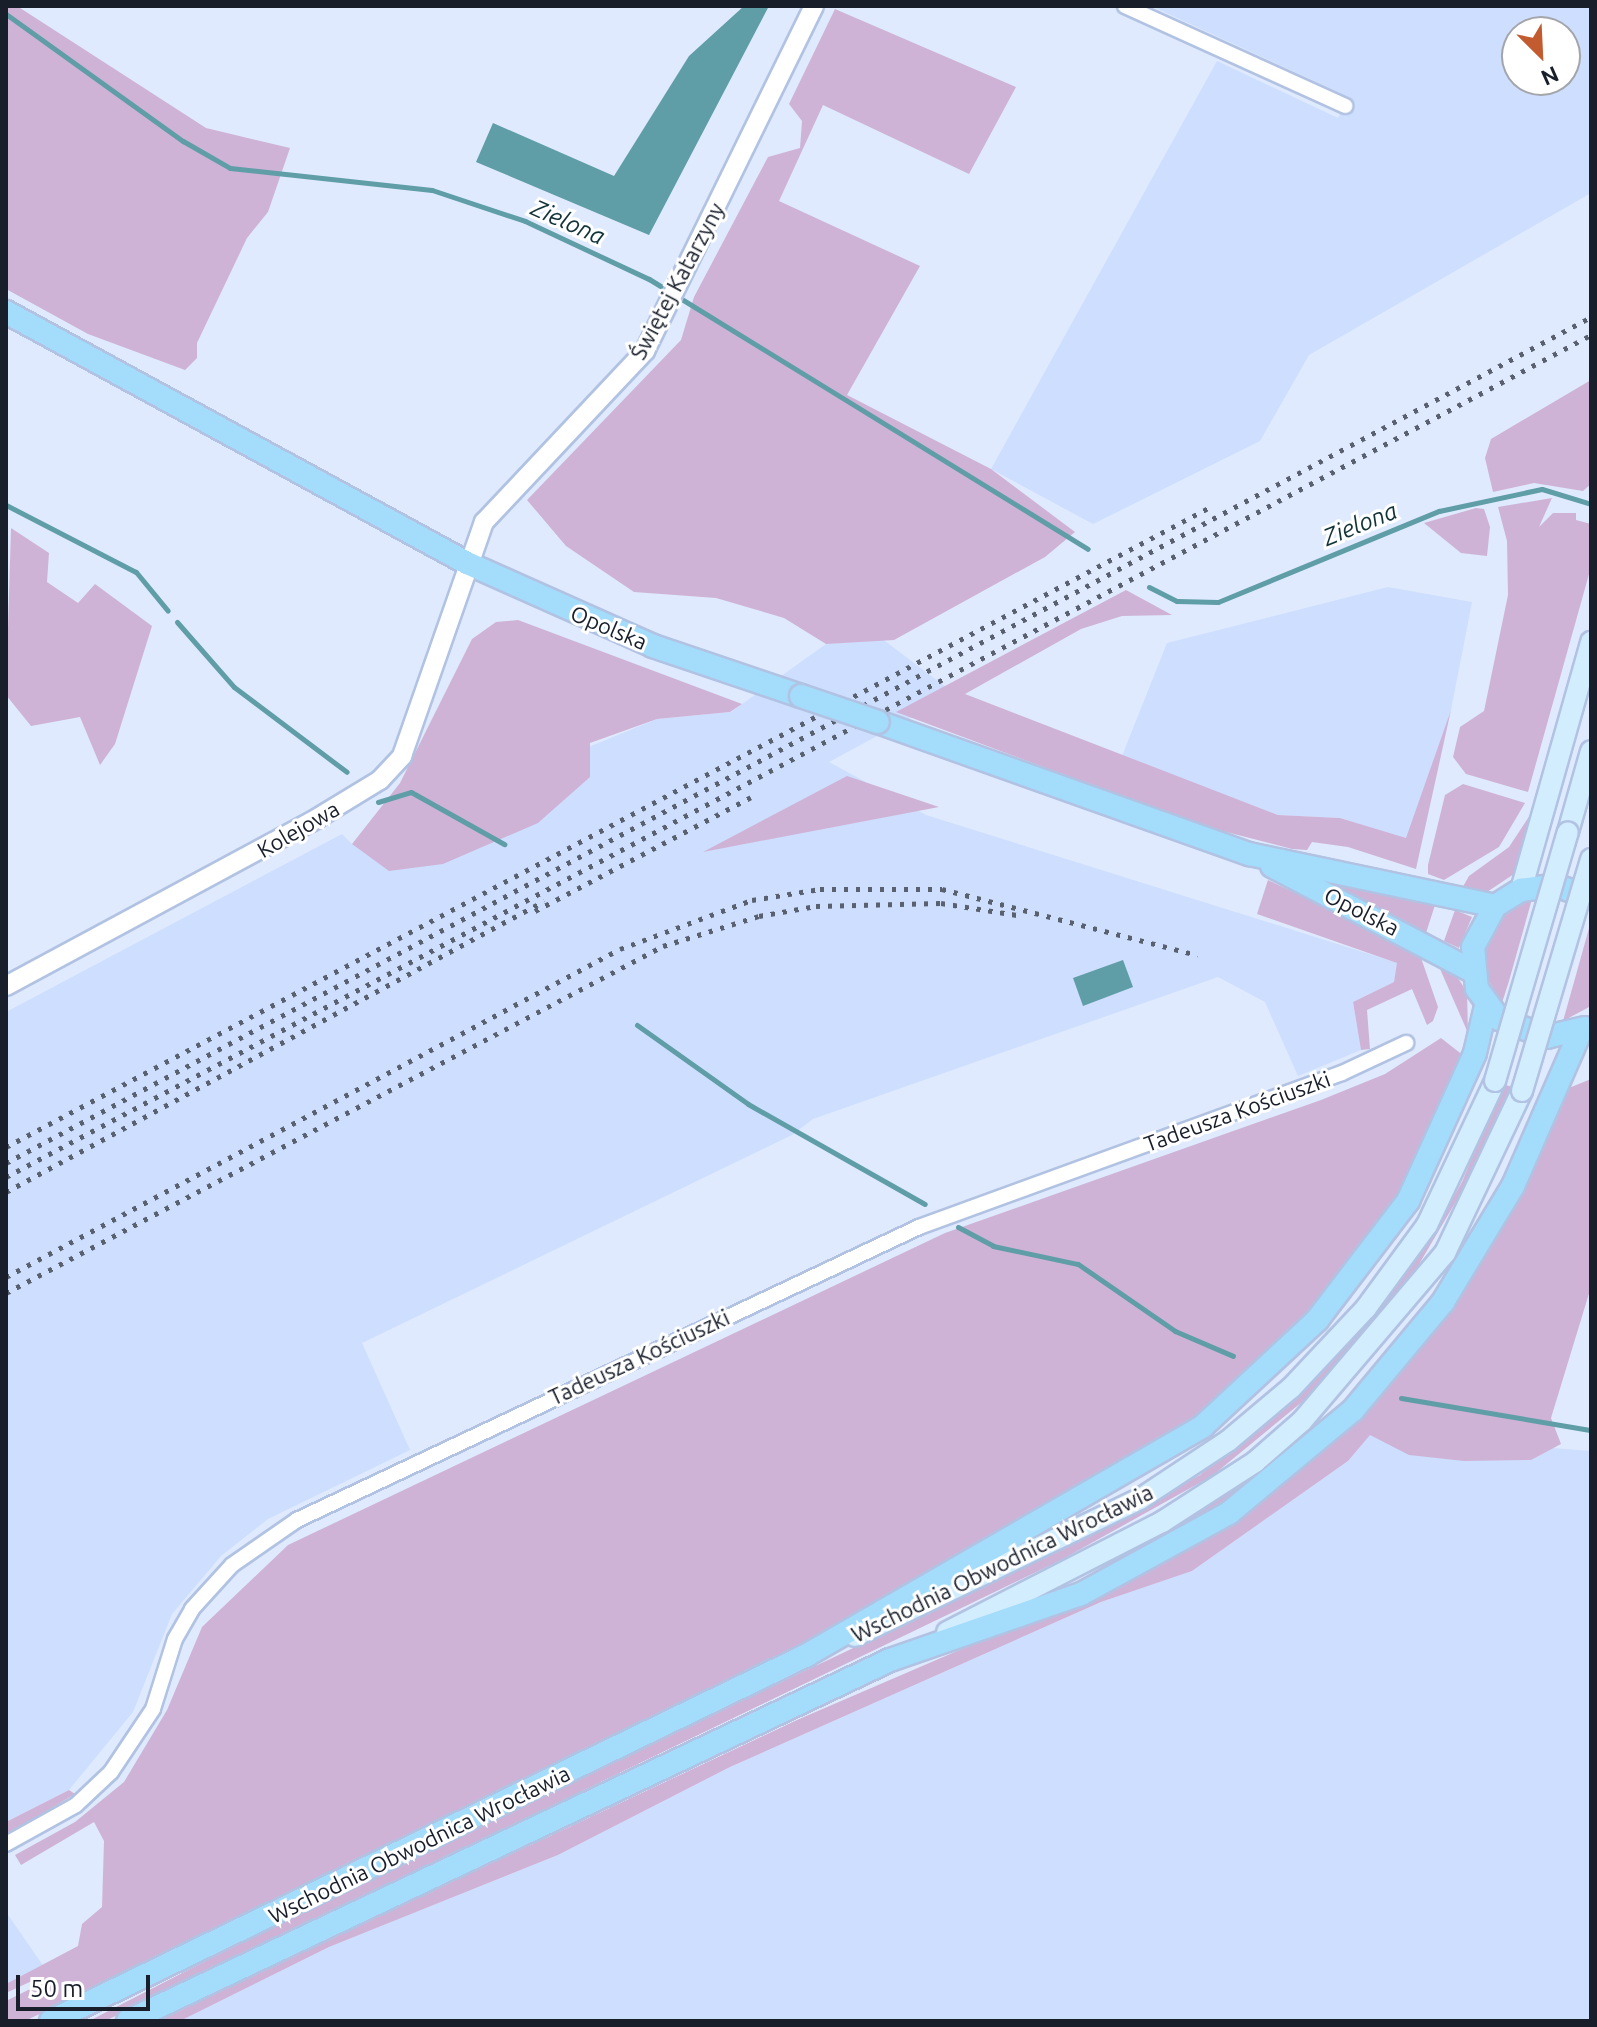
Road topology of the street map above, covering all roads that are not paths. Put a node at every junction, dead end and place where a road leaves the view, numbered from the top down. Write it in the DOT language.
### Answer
graph roads {
  1 [pos="814,6"];
  2 [pos="1125,6"];
  3 [pos="1345,106"];
  4 [pos="6,312"];
  5 [pos="467,563"];
  6 [pos="1591,642"];
  7 [pos="1591,751"];
  8 [pos="1249,854"];
  9 [pos="1591,859"];
  10 [pos="1521,890"];
  11 [pos="1591,898"];
  12 [pos="1495,906"];
  13 [pos="1472,971"];
  14 [pos="6,986"];
  15 [pos="1486,1006"];
  16 [pos="1586,1027"];
  17 [pos="1406,1043"];
  18 [pos="807,1655"];
  19 [pos="890,1660"];
  20 [pos="6,1844"];
  21 [pos="51,2021"];
  22 [pos="128,2021"];
  1 -- 5 [label="street, Świętej Katarzyny"];
  2 -- 3 [label="street"];
  4 -- 5 [label="main road, Opolska"];
  5 -- 8 [label="main road, Opolska, bridge"];
  5 -- 14 [label="street, Kolejowa"];
  6 -- 10 [label="main road"];
  7 -- 18 [label="main road, Wschodnia Obwodnica Wrocławia, bridge"];
  8 -- 12 [label="main road, Opolska"];
  8 -- 13 [label="main road, Opolska"];
  9 -- 19 [label="main road, Wschodnia Obwodnica Wrocławia, bridge"];
  10 -- 11 [label="main road"];
  10 -- 12 [label="main road"];
  12 -- 13 [label="main road"];
  13 -- 15 [label="main road"];
  15 -- 16 [label="main road"];
  15 -- 18 [label="main road"];
  16 -- 19 [label="main road"];
  17 -- 20 [label="street, Tadeusza Kościuszki"];
  18 -- 21 [label="main road, Wschodnia Obwodnica Wrocławia"];
  19 -- 22 [label="main road, Wschodnia Obwodnica Wrocławia"];
}
